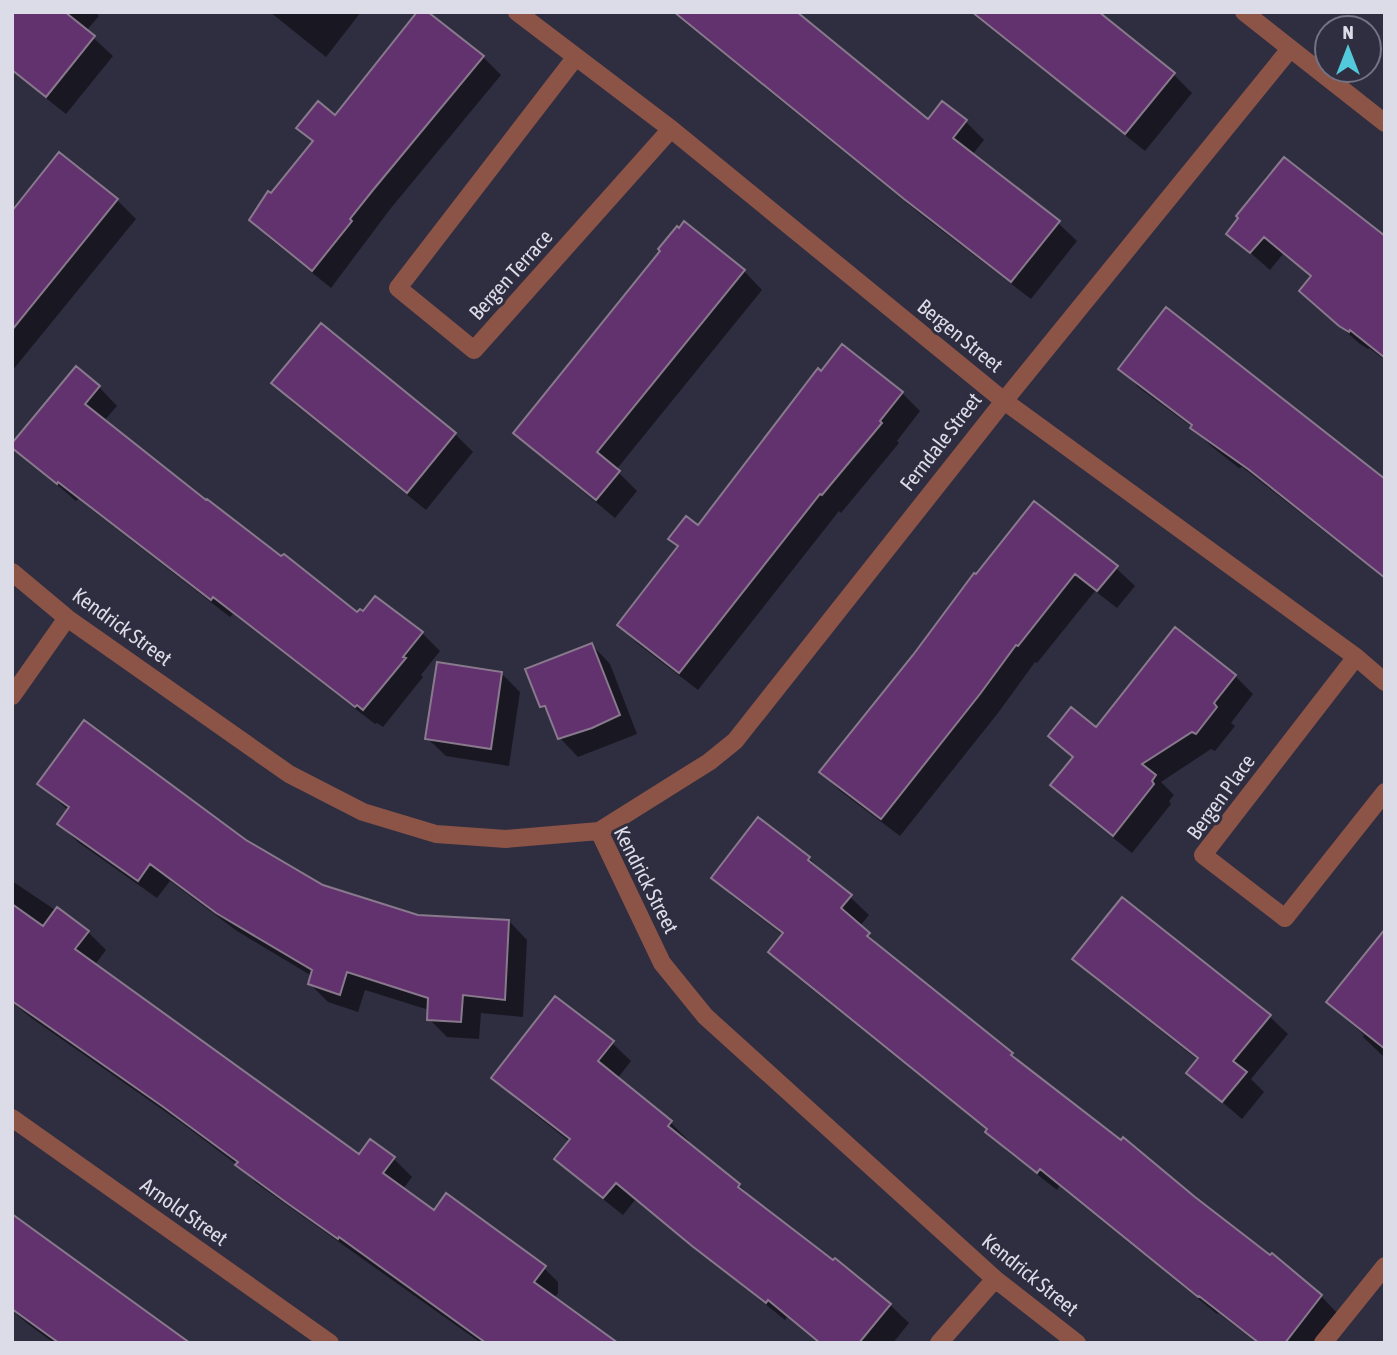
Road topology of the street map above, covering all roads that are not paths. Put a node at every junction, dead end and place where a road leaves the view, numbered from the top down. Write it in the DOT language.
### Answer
graph roads {
  1 [pos="517,12"];
  2 [pos="1244,12"];
  3 [pos="1290,49"];
  4 [pos="575,58"];
  5 [pos="1385,123"];
  6 [pos="671,129"];
  7 [pos="1004,401"];
  8 [pos="12,572"];
  9 [pos="67,618"];
  10 [pos="1356,657"];
  11 [pos="1385,681"];
  12 [pos="12,696"];
  13 [pos="1385,792"];
  14 [pos="599,831"];
  15 [pos="12,1118"];
  16 [pos="1385,1266"];
  17 [pos="995,1279"];
  18 [pos="330,1343"];
  19 [pos="939,1343"];
  20 [pos="1077,1343"];
  21 [pos="1323,1343"];
  1 -- 4 [label="street, Bergen Street"];
  2 -- 3 [label="street"];
  3 -- 5 [label="street"];
  3 -- 7 [label="street, Ferndale Street"];
  4 -- 6 [label="street, Bergen Street"];
  4 -- 6 [label="street, Bergen Terrace"];
  6 -- 7 [label="street, Bergen Street"];
  7 -- 10 [label="street, Bergen Street"];
  7 -- 14 [label="street, Ferndale Street"];
  8 -- 9 [label="street, Kendrick Street"];
  9 -- 12 [label="street"];
  9 -- 14 [label="street, Kendrick Street"];
  10 -- 11 [label="street, Bergen Street"];
  10 -- 13 [label="street, Bergen Place"];
  14 -- 17 [label="street, Kendrick Street"];
  15 -- 18 [label="street, Arnold Street"];
  16 -- 21 [label="street"];
  17 -- 19 [label="street"];
  17 -- 20 [label="street, Kendrick Street"];
}
